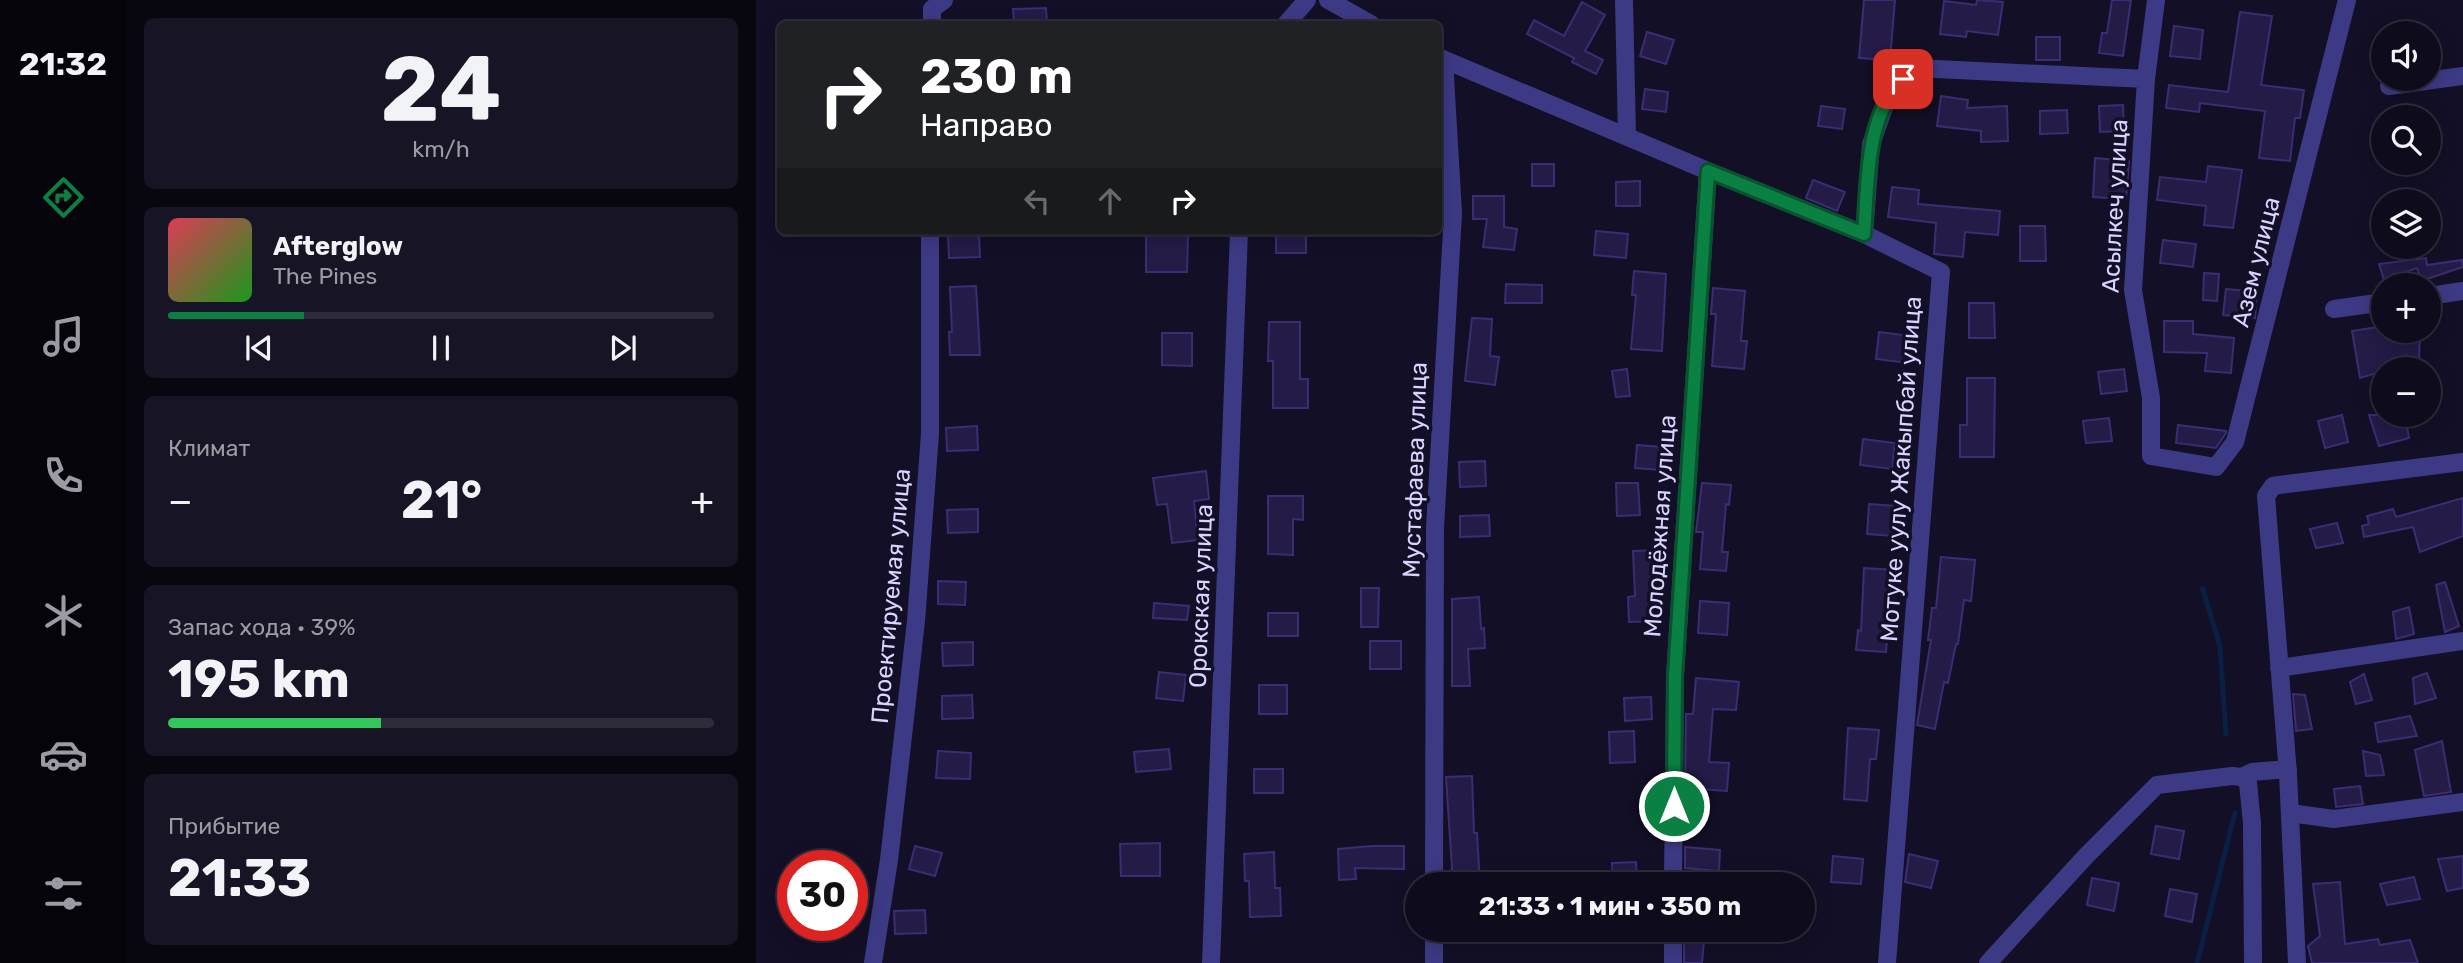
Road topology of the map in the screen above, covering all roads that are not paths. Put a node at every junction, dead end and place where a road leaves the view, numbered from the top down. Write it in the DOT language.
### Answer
graph roads {
  1 [pos="944,0"];
  2 [pos="1307,0"];
  3 [pos="1328,0"];
  4 [pos="1624,0"];
  5 [pos="2156,0"];
  6 [pos="2347,0"];
  7 [pos="932,21"];
  8 [pos="1289,21"];
  9 [pos="1366,21"];
  10 [pos="1442,58"];
  11 [pos="1442,71"];
  12 [pos="2463,76"];
  13 [pos="2146,79"];
  14 [pos="2441,79"];
  15 [pos="1627,135"];
  16 [pos="1708,171"];
  17 [pos="1864,234"];
  18 [pos="930,235"];
  19 [pos="1239,235"];
  20 [pos="2463,291"];
  21 [pos="2441,294"];
  22 [pos="2371,304"];
  23 [pos="2334,309"];
  24 [pos="2151,456"];
  25 [pos="2463,462"];
  26 [pos="2463,641"];
  27 [pos="2279,668"];
  28 [pos="2288,769"];
  29 [pos="2242,777"];
  30 [pos="2463,802"];
  31 [pos="2290,813"];
  32 [pos="1434,872"];
  33 [pos="1674,872"];
  34 [pos="1434,942"];
  35 [pos="1673,942"];
  36 [pos="873,963"];
  37 [pos="1211,963"];
  38 [pos="1434,963"];
  39 [pos="1673,963"];
  40 [pos="1887,963"];
  41 [pos="1988,963"];
  42 [pos="2253,963"];
  43 [pos="2297,963"];
  1 -- 7 [label="street"];
  2 -- 8 [label="street"];
  3 -- 9 [label="street"];
  4 -- 15 [label="street"];
  5 -- 13 [label="street, Асылкеч улица"];
  6 -- 24 [label="street, Азем улица"];
  10 -- 15 [label="street, Мотуке уулу Жакыпбай улица"];
  11 -- 32 [label="street, Мустафаева улица"];
  12 -- 14 [label="street"];
  13 -- 17 [label="street"];
  13 -- 24 [label="street, Асылкеч улица"];
  15 -- 16 [label="street, Мотуке уулу Жакыпбай улица"];
  16 -- 17 [label="street, Мотуке уулу Жакыпбай улица"];
  16 -- 33 [label="street, Молодёжная улица"];
  17 -- 40 [label="street, Мотуке уулу Жакыпбай улица"];
  18 -- 36 [label="street, Проектируемая улица"];
  19 -- 37 [label="street, Орокская улица"];
  20 -- 21 [label="street"];
  22 -- 23 [label="street"];
  25 -- 27 [label="street"];
  26 -- 27 [label="street"];
  27 -- 28 [label="street"];
  28 -- 29 [label="street"];
  28 -- 31 [label="street"];
  29 -- 41 [label="street"];
  29 -- 42 [label="street"];
  30 -- 31 [label="street"];
  31 -- 43 [label="street"];
  34 -- 38 [label="street"];
  35 -- 39 [label="street"];
}
